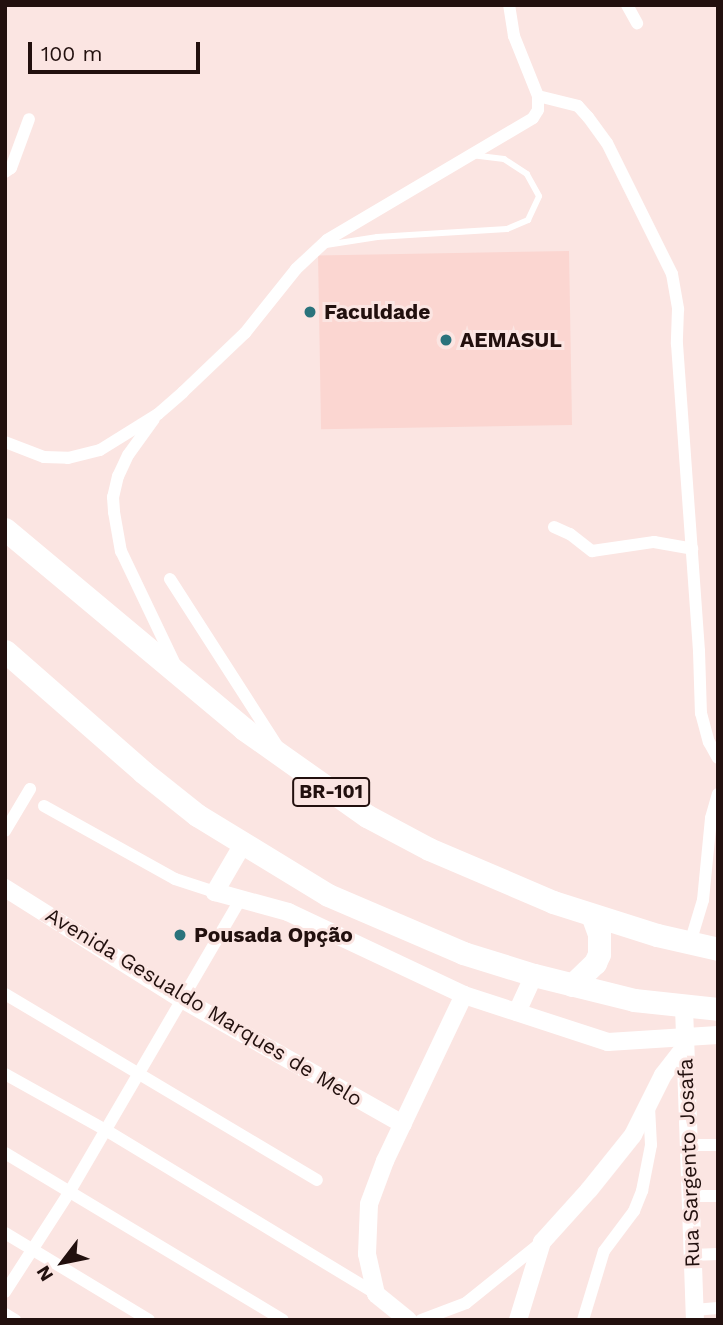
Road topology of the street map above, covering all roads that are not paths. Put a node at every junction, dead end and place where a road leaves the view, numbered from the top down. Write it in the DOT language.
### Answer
graph roads {
  1 [pos="509,5"];
  2 [pos="627,5"];
  3 [pos="637,23"];
  4 [pos="538,96"];
  5 [pos="29,118"];
  6 [pos="471,155"];
  7 [pos="5,172"];
  8 [pos="321,245"];
  9 [pos="158,414"];
  10 [pos="5,442"];
  11 [pos="554,527"];
  12 [pos="5,529"];
  13 [pos="692,549"];
  14 [pos="170,579"];
  15 [pos="5,650"];
  16 [pos="185,682"];
  17 [pos="718,758"];
  18 [pos="288,762"];
  19 [pos="30,789"];
  20 [pos="718,794"];
  21 [pos="44,806"];
  22 [pos="5,831"];
  23 [pos="243,844"];
  24 [pos="5,888"];
  25 [pos="215,892"];
  26 [pos="241,898"];
  27 [pos="593,915"];
  28 [pos="690,943"];
  29 [pos="718,949"];
  30 [pos="534,975"];
  31 [pos="572,985"];
  32 [pos="5,994"];
  33 [pos="464,995"];
  34 [pos="180,998"];
  35 [pos="684,1007"];
  36 [pos="718,1009"];
  37 [pos="517,1012"];
  38 [pos="718,1035"];
  39 [pos="685,1041"];
  40 [pos="137,1072"];
  41 [pos="5,1074"];
  42 [pos="649,1106"];
  43 [pos="403,1124"];
  44 [pos="104,1129"];
  45 [pos="718,1144"];
  46 [pos="689,1145"];
  47 [pos="5,1153"];
  48 [pos="317,1180"];
  49 [pos="70,1191"];
  50 [pos="691,1196"];
  51 [pos="718,1196"];
  52 [pos="5,1233"];
  53 [pos="542,1242"];
  54 [pos="33,1248"];
  55 [pos="718,1254"];
  56 [pos="692,1255"];
  57 [pos="5,1292"];
  58 [pos="376,1294"];
  59 [pos="718,1308"];
  60 [pos="5,1314"];
  61 [pos="694,1315"];
  62 [pos="15,1320"];
  63 [pos="149,1320"];
  64 [pos="283,1320"];
  65 [pos="408,1320"];
  66 [pos="421,1320"];
  67 [pos="518,1320"];
  68 [pos="583,1320"];
  1 -- 4 [label="street"];
  2 -- 3 [label="street"];
  4 -- 6 [label="street"];
  4 -- 13 [label="street"];
  5 -- 7 [label="street"];
  6 -- 8 [label="street"];
  6 -- 8 [label="lane"];
  8 -- 9 [label="street"];
  9 -- 10 [label="street"];
  9 -- 16 [label="street"];
  11 -- 13 [label="street"];
  12 -- 16 [label="highway, BR-101"];
  13 -- 17 [label="street"];
  14 -- 18 [label="street"];
  15 -- 23 [label="highway"];
  16 -- 18 [label="highway, BR-101"];
  18 -- 27 [label="highway, BR-101"];
  19 -- 22 [label="street"];
  20 -- 28 [label="street"];
  21 -- 25 [label="street"];
  23 -- 25 [label="street"];
  23 -- 30 [label="highway"];
  24 -- 34 [label="street, Avenida Gesualdo Marques de Melo"];
  25 -- 26 [label="street"];
  26 -- 33 [label="street"];
  26 -- 34 [label="street"];
  27 -- 28 [label="highway, BR-101"];
  27 -- 31 [label="highway"];
  28 -- 29 [label="highway, BR-101"];
  30 -- 31 [label="highway"];
  30 -- 37 [label="street"];
  31 -- 35 [label="highway"];
  32 -- 40 [label="street"];
  33 -- 37 [label="street"];
  33 -- 43 [label="street"];
  34 -- 40 [label="street"];
  34 -- 43 [label="street, Avenida Gesualdo Marques de Melo"];
  35 -- 36 [label="highway"];
  35 -- 39 [label="street, Rua Sargento Josafa"];
  37 -- 39 [label="street"];
  38 -- 39 [label="street"];
  39 -- 42 [label="street"];
  39 -- 46 [label="street, Rua Sargento Josafa"];
  40 -- 44 [label="street"];
  40 -- 48 [label="street"];
  41 -- 44 [label="street"];
  42 -- 53 [label="street"];
  42 -- 68 [label="street"];
  43 -- 58 [label="street"];
  44 -- 49 [label="street"];
  44 -- 58 [label="street"];
  45 -- 46 [label="street"];
  46 -- 50 [label="street, Rua Sargento Josafa"];
  47 -- 49 [label="street"];
  49 -- 54 [label="street"];
  49 -- 64 [label="street"];
  50 -- 51 [label="street"];
  50 -- 56 [label="street, Rua Sargento Josafa"];
  52 -- 54 [label="street"];
  53 -- 66 [label="street"];
  53 -- 67 [label="street"];
  54 -- 57 [label="street"];
  54 -- 63 [label="street"];
  55 -- 56 [label="street"];
  56 -- 61 [label="street, Rua Sargento Josafa"];
  58 -- 65 [label="street"];
  59 -- 61 [label="street"];
  60 -- 62 [label="street"];
}
